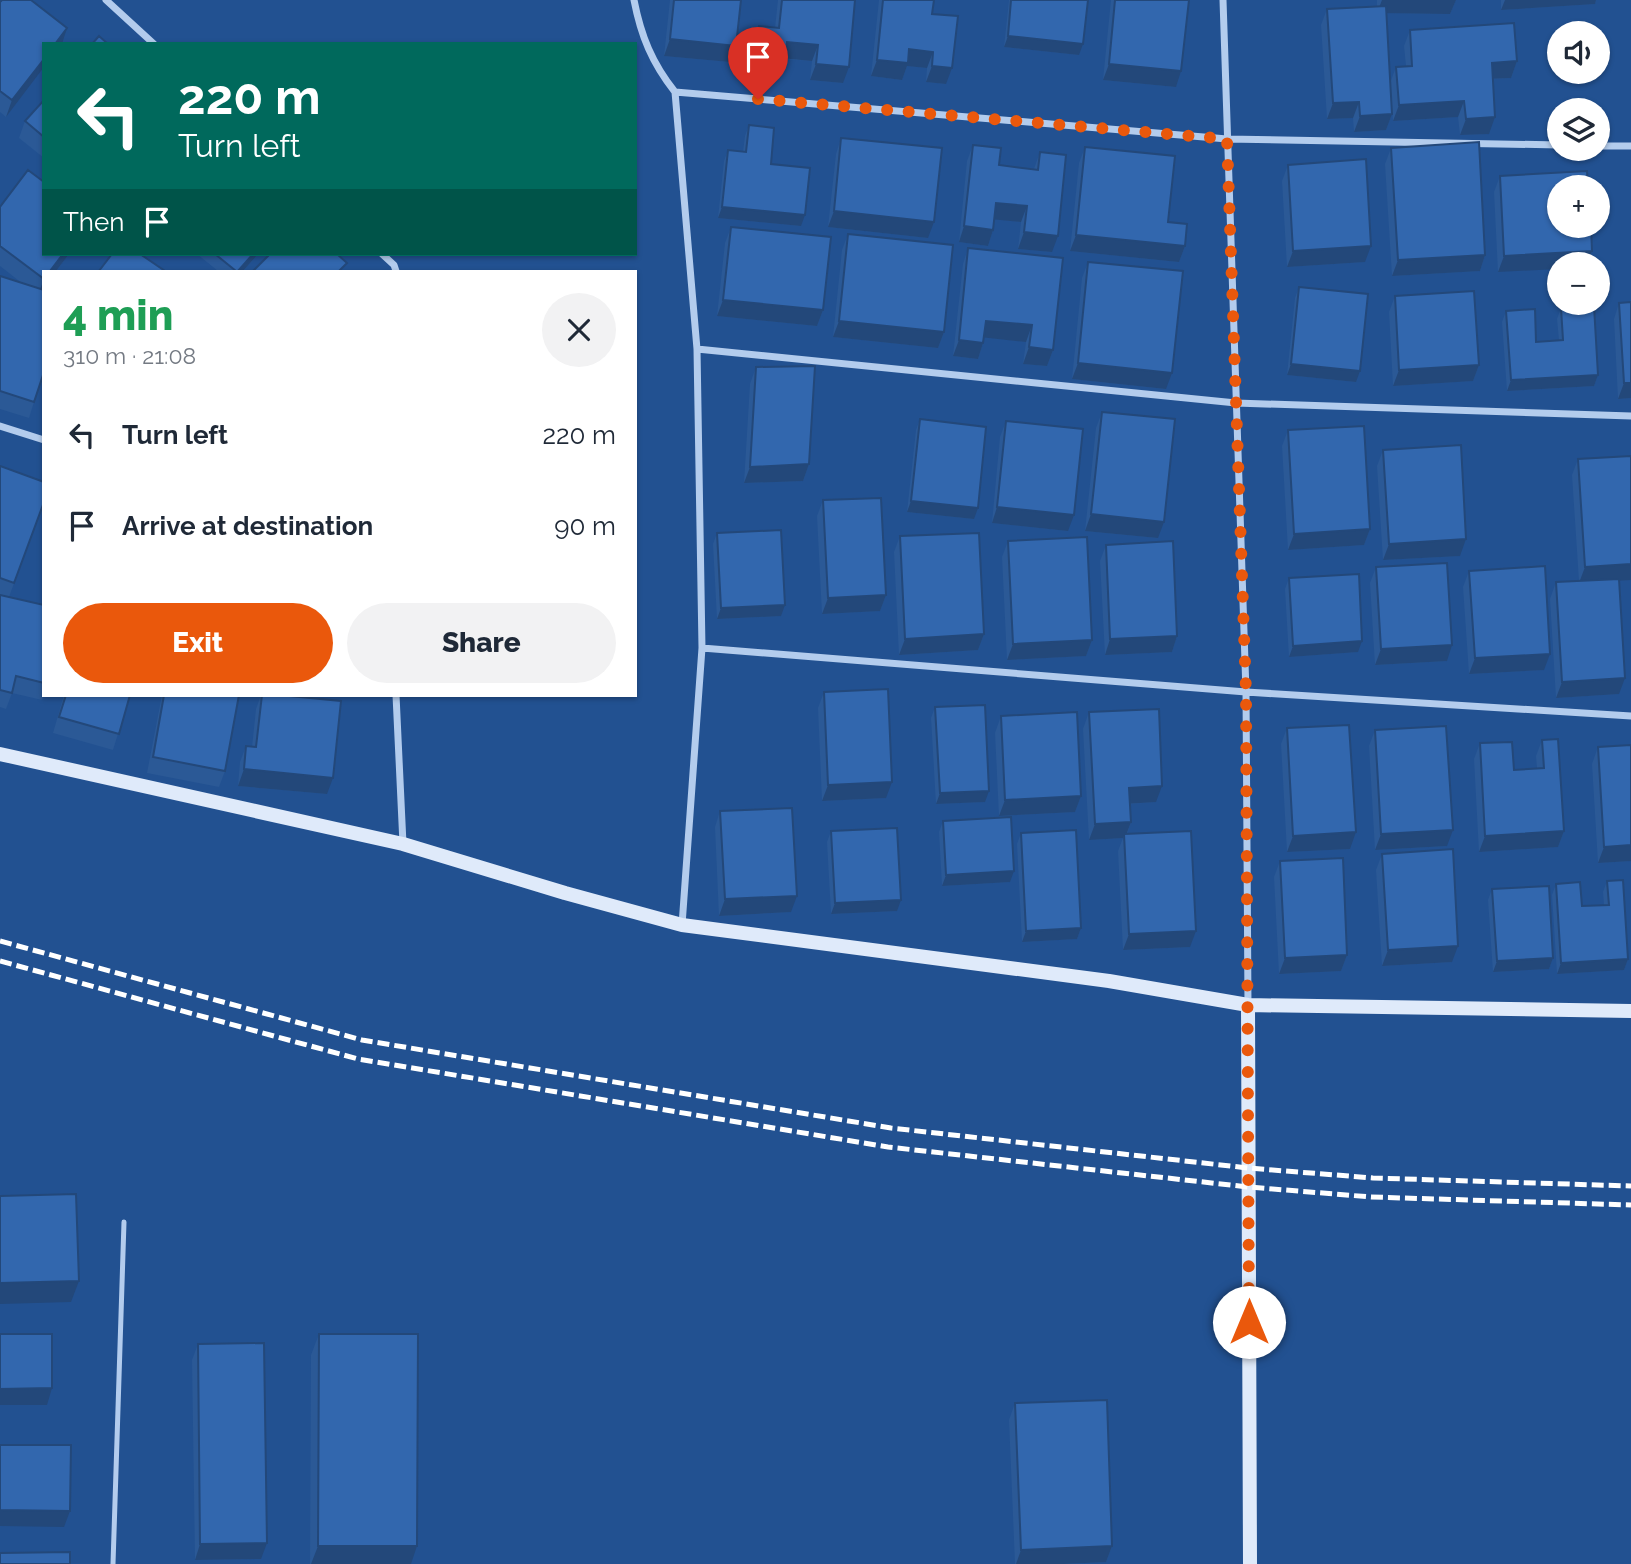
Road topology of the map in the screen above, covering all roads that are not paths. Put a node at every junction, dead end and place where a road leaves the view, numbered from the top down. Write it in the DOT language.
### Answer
graph roads {
  1 [pos="106,0"];
  2 [pos="634,0"];
  3 [pos="1223,0"];
  4 [pos="152,42"];
  5 [pos="675,92"];
  6 [pos="1227,139"];
  7 [pos="1547,145"];
  8 [pos="1610,146"];
  9 [pos="1631,146"];
  10 [pos="384,256"];
  11 [pos="396,270"];
  12 [pos="697,349"];
  13 [pos="1236,403"];
  14 [pos="1631,416"];
  15 [pos="0,426"];
  16 [pos="42,439"];
  17 [pos="702,648"];
  18 [pos="1246,692"];
  19 [pos="396,697"];
  20 [pos="1631,716"];
  21 [pos="0,754"];
  22 [pos="404,844"];
  23 [pos="682,925"];
  24 [pos="1248,1004"];
  25 [pos="1631,1011"];
  26 [pos="124,1222"];
  27 [pos="113,1564"];
  28 [pos="1250,1564"];
  1 -- 4 [label="street"];
  2 -- 5 [label="street"];
  3 -- 6 [label="street"];
  5 -- 6 [label="street"];
  5 -- 12 [label="street"];
  6 -- 7 [label="street"];
  6 -- 13 [label="street"];
  8 -- 9 [label="street"];
  10 -- 11 [label="street"];
  12 -- 13 [label="street"];
  12 -- 17 [label="street"];
  13 -- 14 [label="street"];
  13 -- 18 [label="street"];
  15 -- 16 [label="street"];
  17 -- 18 [label="street"];
  17 -- 23 [label="street"];
  18 -- 20 [label="street"];
  18 -- 24 [label="street"];
  19 -- 22 [label="street"];
  21 -- 22 [label="street"];
  22 -- 23 [label="street"];
  23 -- 24 [label="street"];
  24 -- 25 [label="street"];
  24 -- 28 [label="street"];
  26 -- 27 [label="lane"];
}
